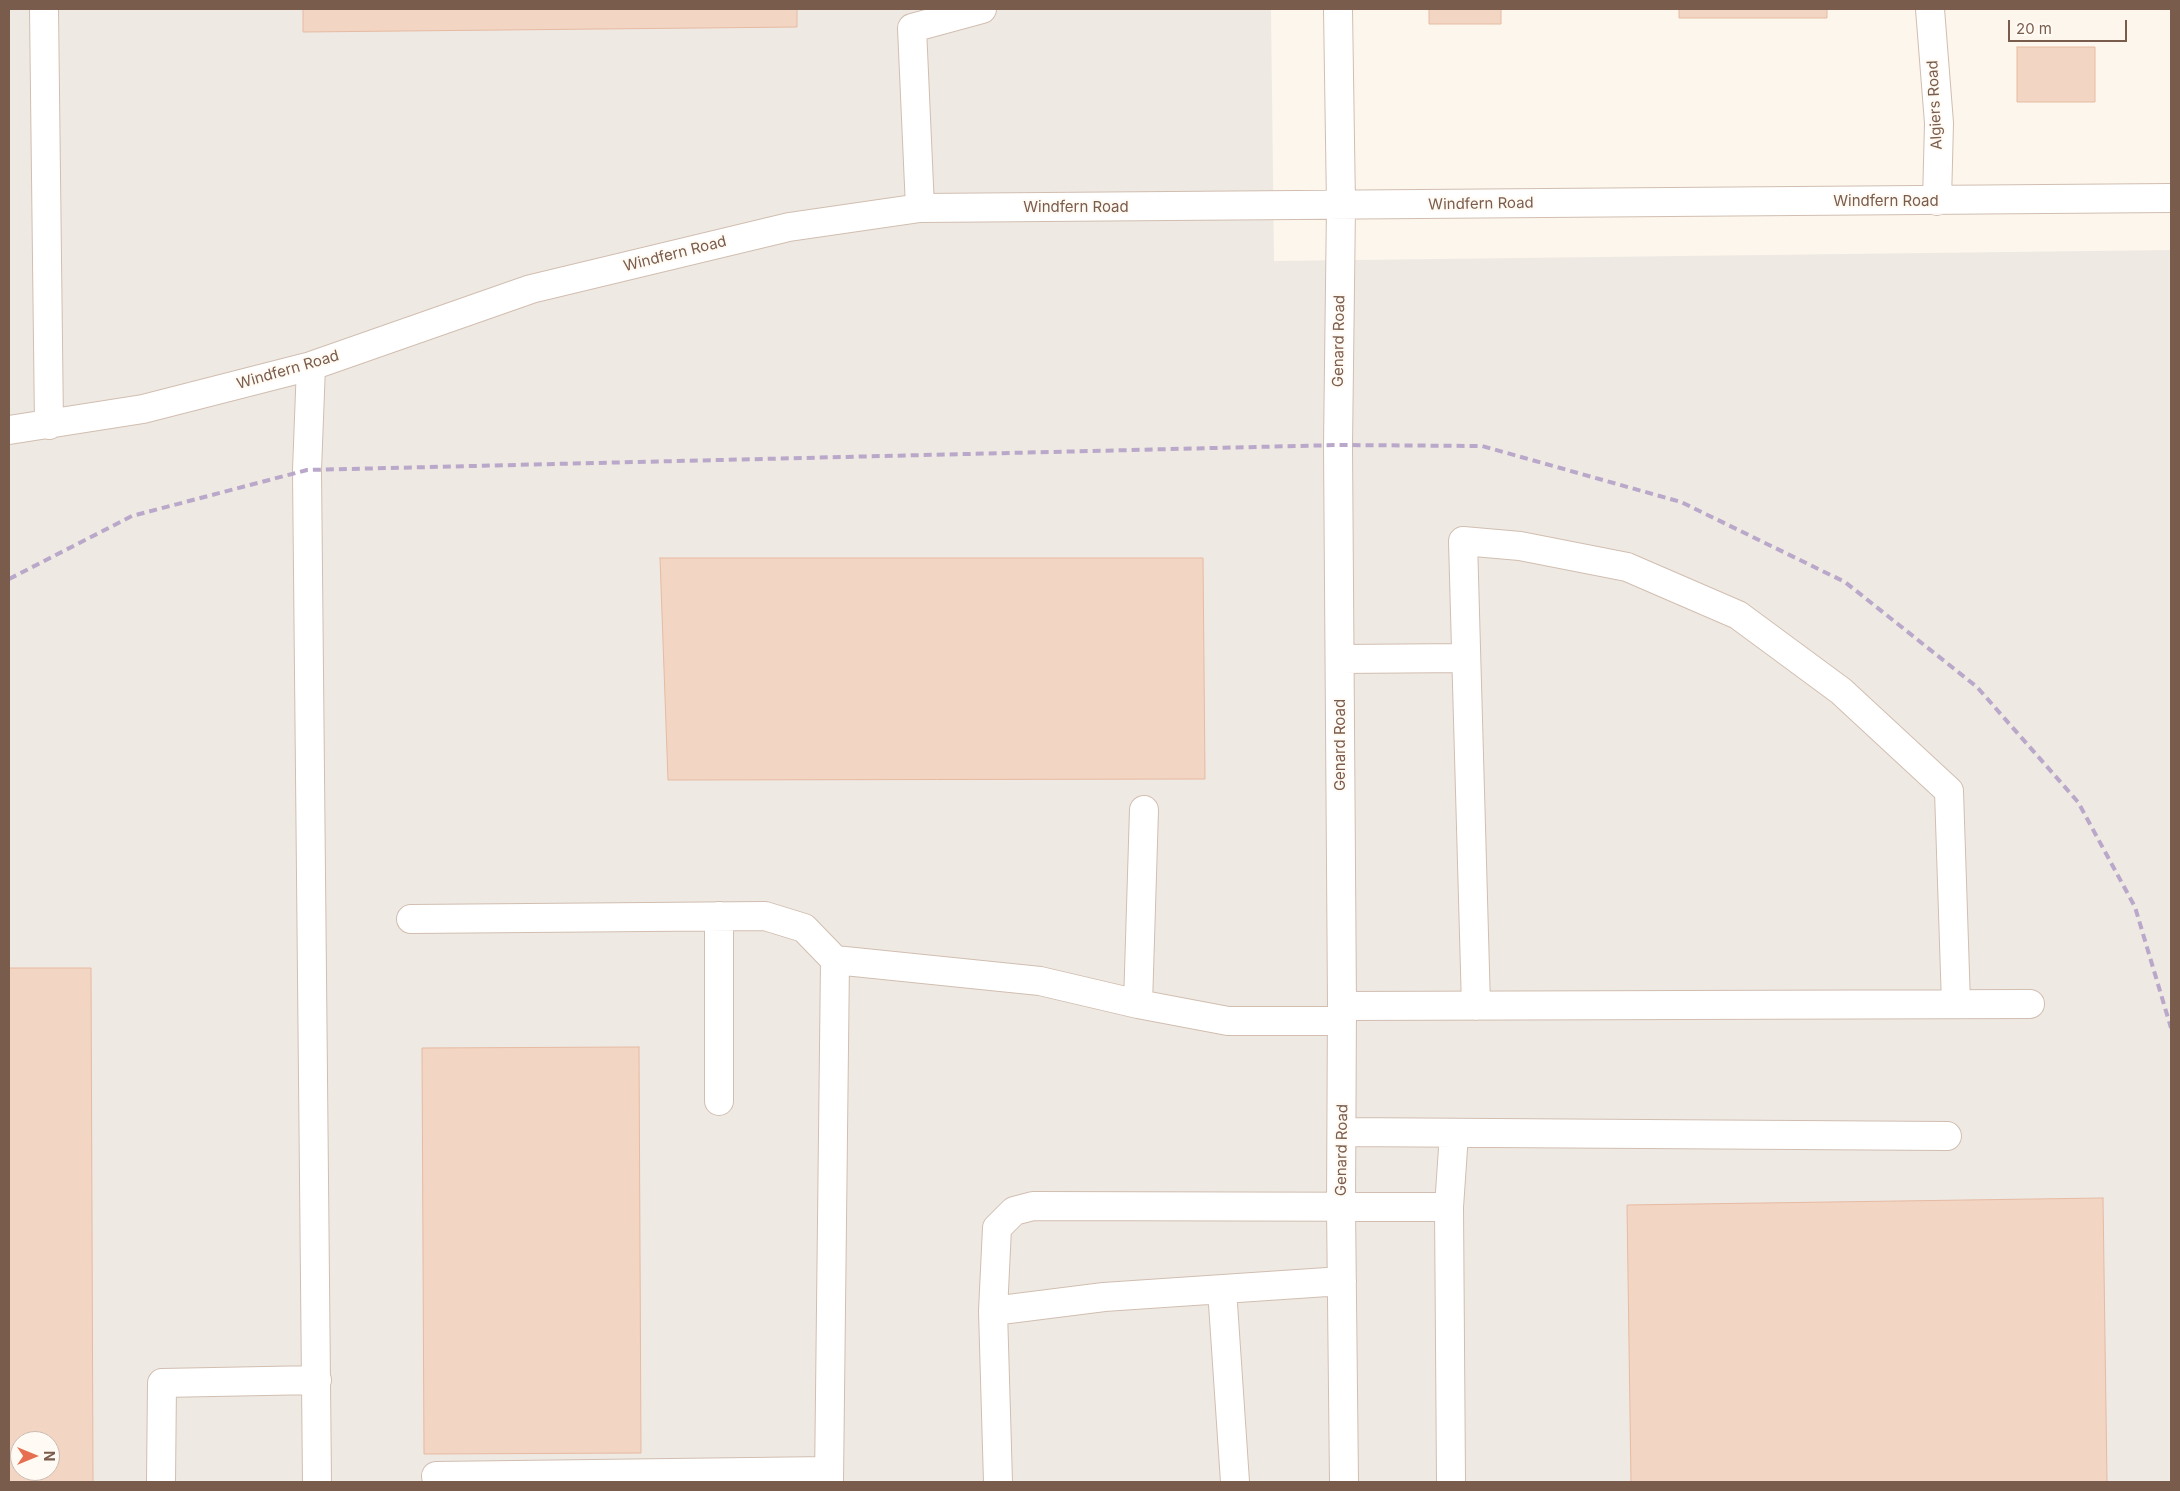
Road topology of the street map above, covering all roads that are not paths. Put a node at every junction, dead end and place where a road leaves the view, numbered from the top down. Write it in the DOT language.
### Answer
graph roads {
  1 [pos="44,9"];
  2 [pos="982,9"];
  3 [pos="1338,9"];
  4 [pos="1930,9"];
  5 [pos="912,18"];
  6 [pos="2171,198"];
  7 [pos="1938,201"];
  8 [pos="1341,206"];
  9 [pos="920,208"];
  10 [pos="311,366"];
  11 [pos="49,425"];
  12 [pos="9,430"];
  13 [pos="1466,658"];
  14 [pos="1340,659"];
  15 [pos="1144,810"];
  16 [pos="719,916"];
  17 [pos="412,918"];
  18 [pos="835,960"];
  19 [pos="1138,1004"];
  20 [pos="1956,1004"];
  21 [pos="2030,1004"];
  22 [pos="1476,1006"];
  23 [pos="1342,1014"];
  24 [pos="719,1101"];
  25 [pos="1342,1132"];
  26 [pos="1454,1134"];
  27 [pos="1947,1136"];
  28 [pos="1341,1208"];
  29 [pos="1449,1208"];
  30 [pos="1342,1280"];
  31 [pos="1222,1288"];
  32 [pos="993,1311"];
  33 [pos="317,1380"];
  34 [pos="829,1477"];
  35 [pos="161,1482"];
  36 [pos="317,1482"];
  37 [pos="436,1482"];
  38 [pos="998,1482"];
  39 [pos="1235,1482"];
  40 [pos="1344,1482"];
  41 [pos="1451,1482"];
  1 -- 11 [label="street"];
  2 -- 5 [label="street"];
  3 -- 8 [label="street, Genard Road"];
  4 -- 7 [label="street, Algiers Road"];
  5 -- 9 [label="street"];
  6 -- 7 [label="street, Windfern Road"];
  7 -- 8 [label="street, Windfern Road"];
  8 -- 9 [label="street, Windfern Road"];
  8 -- 14 [label="street, Genard Road"];
  9 -- 10 [label="street, Windfern Road"];
  10 -- 11 [label="street, Windfern Road"];
  10 -- 33 [label="street"];
  11 -- 12 [label="street, Windfern Road"];
  13 -- 14 [label="street"];
  13 -- 20 [label="street"];
  13 -- 22 [label="street"];
  14 -- 23 [label="street, Genard Road"];
  15 -- 19 [label="street"];
  16 -- 17 [label="street"];
  16 -- 18 [label="street"];
  16 -- 24 [label="street"];
  18 -- 19 [label="street"];
  18 -- 34 [label="street"];
  19 -- 23 [label="street"];
  20 -- 21 [label="street"];
  20 -- 22 [label="street"];
  22 -- 23 [label="street"];
  23 -- 25 [label="street, Genard Road"];
  25 -- 26 [label="street"];
  25 -- 28 [label="street, Genard Road"];
  26 -- 27 [label="street"];
  26 -- 29 [label="street"];
  28 -- 29 [label="street"];
  28 -- 30 [label="street, Genard Road"];
  28 -- 32 [label="street"];
  29 -- 41 [label="street"];
  30 -- 31 [label="street"];
  30 -- 40 [label="street, Genard Road"];
  31 -- 32 [label="street"];
  31 -- 39 [label="street"];
  32 -- 38 [label="street"];
  33 -- 35 [label="street"];
  33 -- 36 [label="street"];
  34 -- 37 [label="street"];
}
